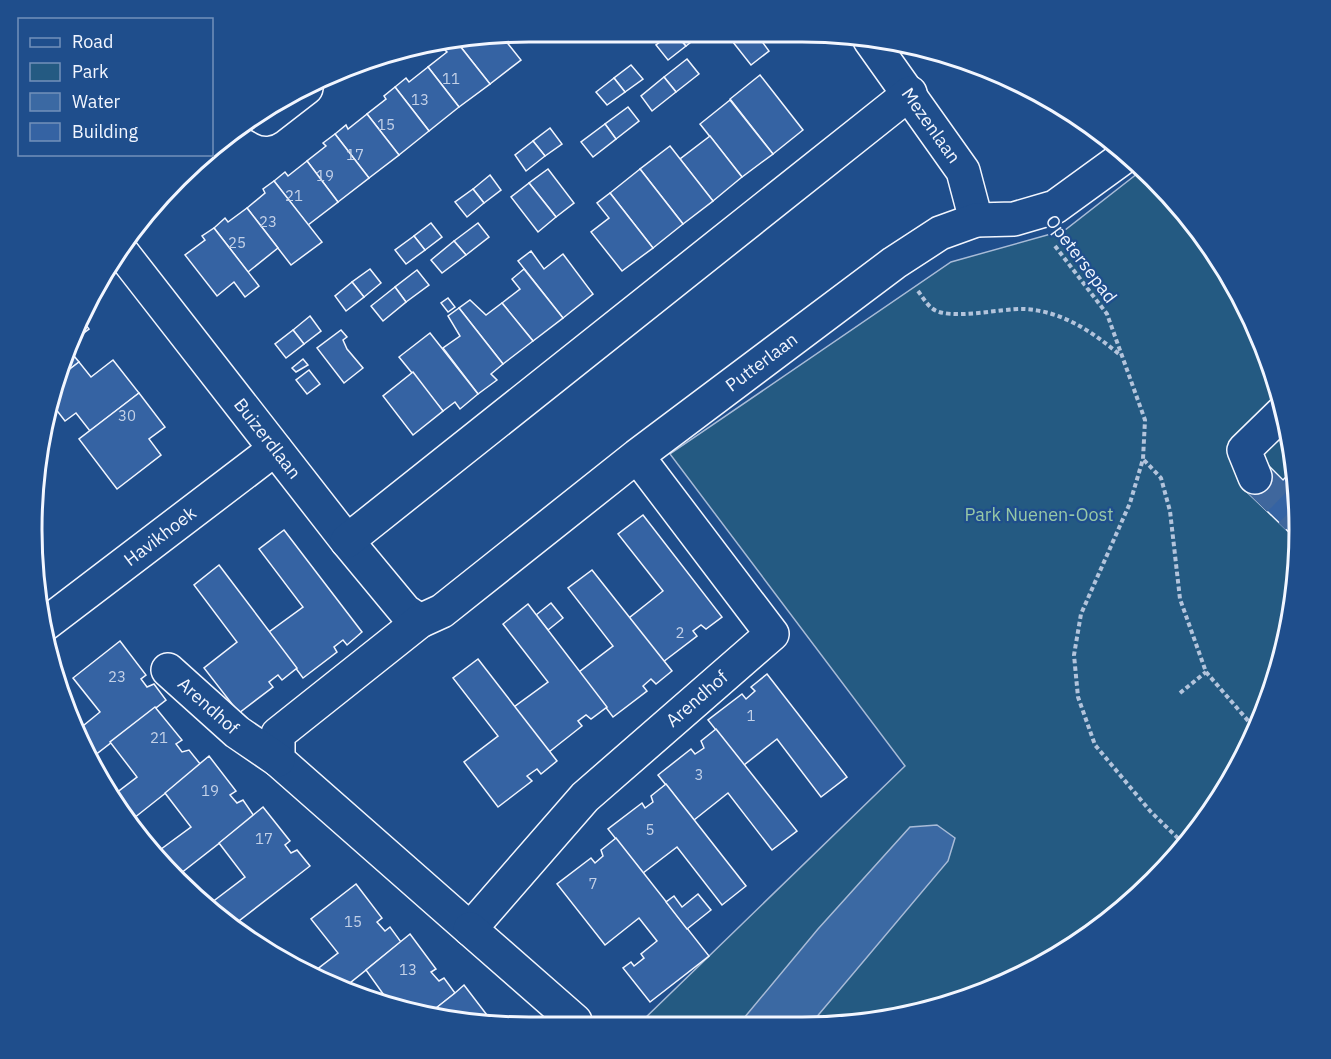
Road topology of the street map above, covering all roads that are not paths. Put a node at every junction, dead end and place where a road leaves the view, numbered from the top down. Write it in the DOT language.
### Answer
graph roads {
  1 [pos="876,48"];
  2 [pos="910,93"];
  3 [pos="1119,160"];
  4 [pos="976,220"];
  5 [pos="126,257"];
  6 [pos="1276,419"];
  7 [pos="275,449"];
  8 [pos="637,456"];
  9 [pos="1255,477"];
  10 [pos="347,541"];
  11 [pos="50,620"];
  12 [pos="420,621"];
  13 [pos="168,670"];
  14 [pos="278,760"];
  15 [pos="470,928"];
  16 [pos="570,1017"];
  1 -- 2 [label="street, Mezenlaan"];
  2 -- 4 [label="street, Mezenlaan"];
  2 -- 10 [label="street"];
  3 -- 4 [label="street, Putterlaan"];
  4 -- 8 [label="street, Putterlaan"];
  5 -- 7 [label="street, Buizerdlaan"];
  6 -- 9 [label="street"];
  7 -- 10 [label="street, Buizerdlaan"];
  7 -- 11 [label="street, Havikhoek"];
  8 -- 12 [label="street, Putterlaan"];
  8 -- 15 [label="street, Arendhof"];
  10 -- 12 [label="street, Buizerdlaan"];
  12 -- 14 [label="street"];
  13 -- 14 [label="street, Arendhof"];
  14 -- 15 [label="street, Arendhof"];
  15 -- 16 [label="street, Arendhof"];
}
